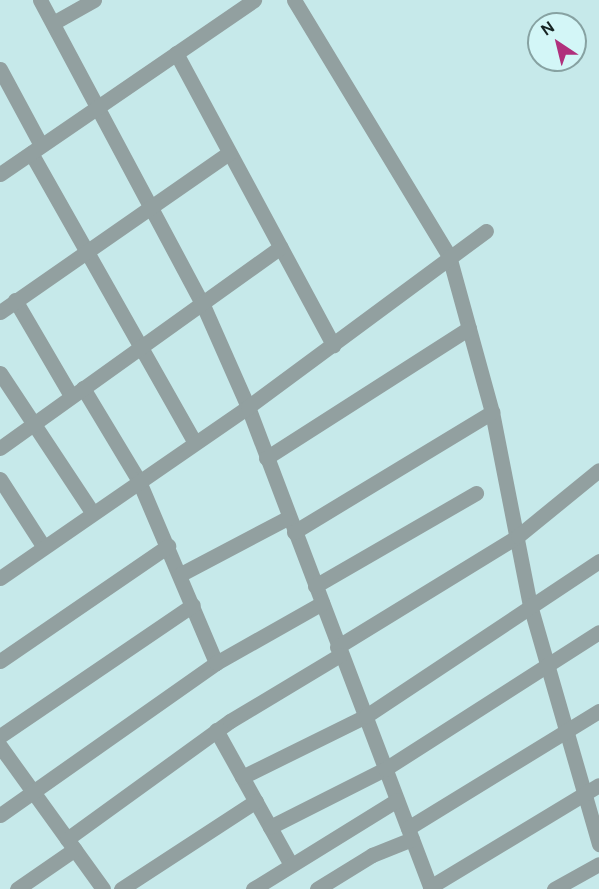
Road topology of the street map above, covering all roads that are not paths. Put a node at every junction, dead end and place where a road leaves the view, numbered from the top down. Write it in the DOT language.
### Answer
graph roads {
  1 [pos="40,0"];
  2 [pos="94,0"];
  3 [pos="254,0"];
  4 [pos="294,0"];
  5 [pos="53,23"];
  6 [pos="176,53"];
  7 [pos="0,69"];
  8 [pos="98,106"];
  9 [pos="36,149"];
  10 [pos="230,153"];
  11 [pos="0,174"];
  12 [pos="152,210"];
  13 [pos="486,231"];
  14 [pos="281,247"];
  15 [pos="84,255"];
  16 [pos="449,256"];
  17 [pos="15,300"];
  18 [pos="203,305"];
  19 [pos="0,312"];
  20 [pos="469,328"];
  21 [pos="333,345"];
  22 [pos="138,350"];
  23 [pos="0,373"];
  24 [pos="77,392"];
  25 [pos="248,407"];
  26 [pos="492,412"];
  27 [pos="35,424"];
  28 [pos="195,441"];
  29 [pos="0,448"];
  30 [pos="266,458"];
  31 [pos="599,470"];
  32 [pos="0,478"];
  33 [pos="138,479"];
  34 [pos="476,493"];
  35 [pos="92,512"];
  36 [pos="290,525"];
  37 [pos="518,536"];
  38 [pos="43,546"];
  39 [pos="168,546"];
  40 [pos="599,561"];
  41 [pos="181,574"];
  42 [pos="0,578"];
  43 [pos="315,586"];
  44 [pos="322,603"];
  45 [pos="193,605"];
  46 [pos="530,605"];
  47 [pos="599,632"];
  48 [pos="339,651"];
  49 [pos="0,661"];
  50 [pos="216,663"];
  51 [pos="547,664"];
  52 [pos="599,711"];
  53 [pos="366,716"];
  54 [pos="216,730"];
  55 [pos="567,730"];
  56 [pos="0,736"];
  57 [pos="0,746"];
  58 [pos="385,769"];
  59 [pos="242,777"];
  60 [pos="599,785"];
  61 [pos="33,791"];
  62 [pos="585,794"];
  63 [pos="397,800"];
  64 [pos="256,801"];
  65 [pos="0,815"];
  66 [pos="270,827"];
  67 [pos="410,834"];
  68 [pos="71,844"];
  69 [pos="599,844"];
  70 [pos="599,864"];
  71 [pos="291,865"];
  72 [pos="431,888"];
  73 [pos="16,889"];
  74 [pos="103,889"];
  75 [pos="121,889"];
  76 [pos="252,889"];
  77 [pos="317,889"];
  78 [pos="554,889"];
  1 -- 5 [label="street"];
  2 -- 5 [label="street"];
  3 -- 6 [label="street"];
  4 -- 16 [label="street"];
  5 -- 8 [label="street"];
  6 -- 8 [label="street"];
  6 -- 10 [label="street"];
  7 -- 9 [label="street"];
  8 -- 9 [label="street"];
  8 -- 12 [label="street"];
  9 -- 11 [label="street"];
  9 -- 15 [label="street"];
  10 -- 12 [label="street"];
  10 -- 14 [label="street"];
  12 -- 15 [label="street"];
  12 -- 18 [label="street"];
  13 -- 16 [label="street"];
  14 -- 18 [label="street"];
  14 -- 21 [label="street"];
  15 -- 17 [label="street"];
  15 -- 22 [label="street"];
  16 -- 20 [label="street"];
  16 -- 21 [label="street"];
  17 -- 19 [label="street"];
  17 -- 24 [label="street"];
  18 -- 22 [label="street"];
  18 -- 25 [label="street"];
  20 -- 26 [label="street"];
  20 -- 30 [label="street"];
  21 -- 25 [label="street"];
  22 -- 24 [label="street"];
  22 -- 28 [label="street"];
  23 -- 27 [label="street"];
  24 -- 27 [label="street"];
  24 -- 33 [label="street"];
  25 -- 28 [label="street"];
  25 -- 30 [label="street"];
  26 -- 36 [label="street"];
  26 -- 37 [label="street"];
  27 -- 29 [label="street"];
  27 -- 35 [label="street"];
  28 -- 33 [label="street"];
  30 -- 36 [label="street"];
  31 -- 37 [label="street"];
  32 -- 38 [label="street"];
  33 -- 35 [label="street"];
  33 -- 39 [label="street"];
  34 -- 43 [label="street"];
  35 -- 38 [label="street"];
  36 -- 41 [label="street"];
  36 -- 43 [label="street"];
  37 -- 46 [label="street"];
  37 -- 48 [label="street"];
  38 -- 42 [label="street"];
  39 -- 41 [label="street"];
  39 -- 49 [label="street"];
  40 -- 46 [label="street"];
  41 -- 45 [label="street"];
  43 -- 44 [label="street"];
  44 -- 48 [label="street"];
  44 -- 50 [label="street"];
  45 -- 50 [label="street"];
  45 -- 56 [label="street"];
  46 -- 51 [label="street"];
  46 -- 53 [label="street"];
  47 -- 51 [label="street"];
  48 -- 53 [label="street"];
  48 -- 54 [label="street"];
  50 -- 61 [label="street"];
  51 -- 55 [label="street"];
  51 -- 58 [label="street"];
  52 -- 55 [label="street"];
  53 -- 58 [label="street"];
  53 -- 59 [label="street"];
  54 -- 59 [label="street"];
  54 -- 68 [label="street"];
  55 -- 62 [label="street"];
  55 -- 67 [label="street"];
  57 -- 61 [label="street"];
  58 -- 63 [label="street"];
  58 -- 66 [label="street"];
  59 -- 64 [label="street"];
  60 -- 62 [label="street"];
  61 -- 65 [label="street"];
  61 -- 68 [label="street"];
  62 -- 69 [label="street"];
  62 -- 72 [label="street"];
  63 -- 67 [label="street"];
  63 -- 71 [label="street"];
  64 -- 66 [label="street"];
  64 -- 75 [label="street"];
  66 -- 71 [label="street"];
  67 -- 72 [label="street"];
  67 -- 77 [label="street"];
  68 -- 73 [label="street"];
  68 -- 74 [label="street"];
  70 -- 78 [label="street"];
  71 -- 76 [label="street"];
}
